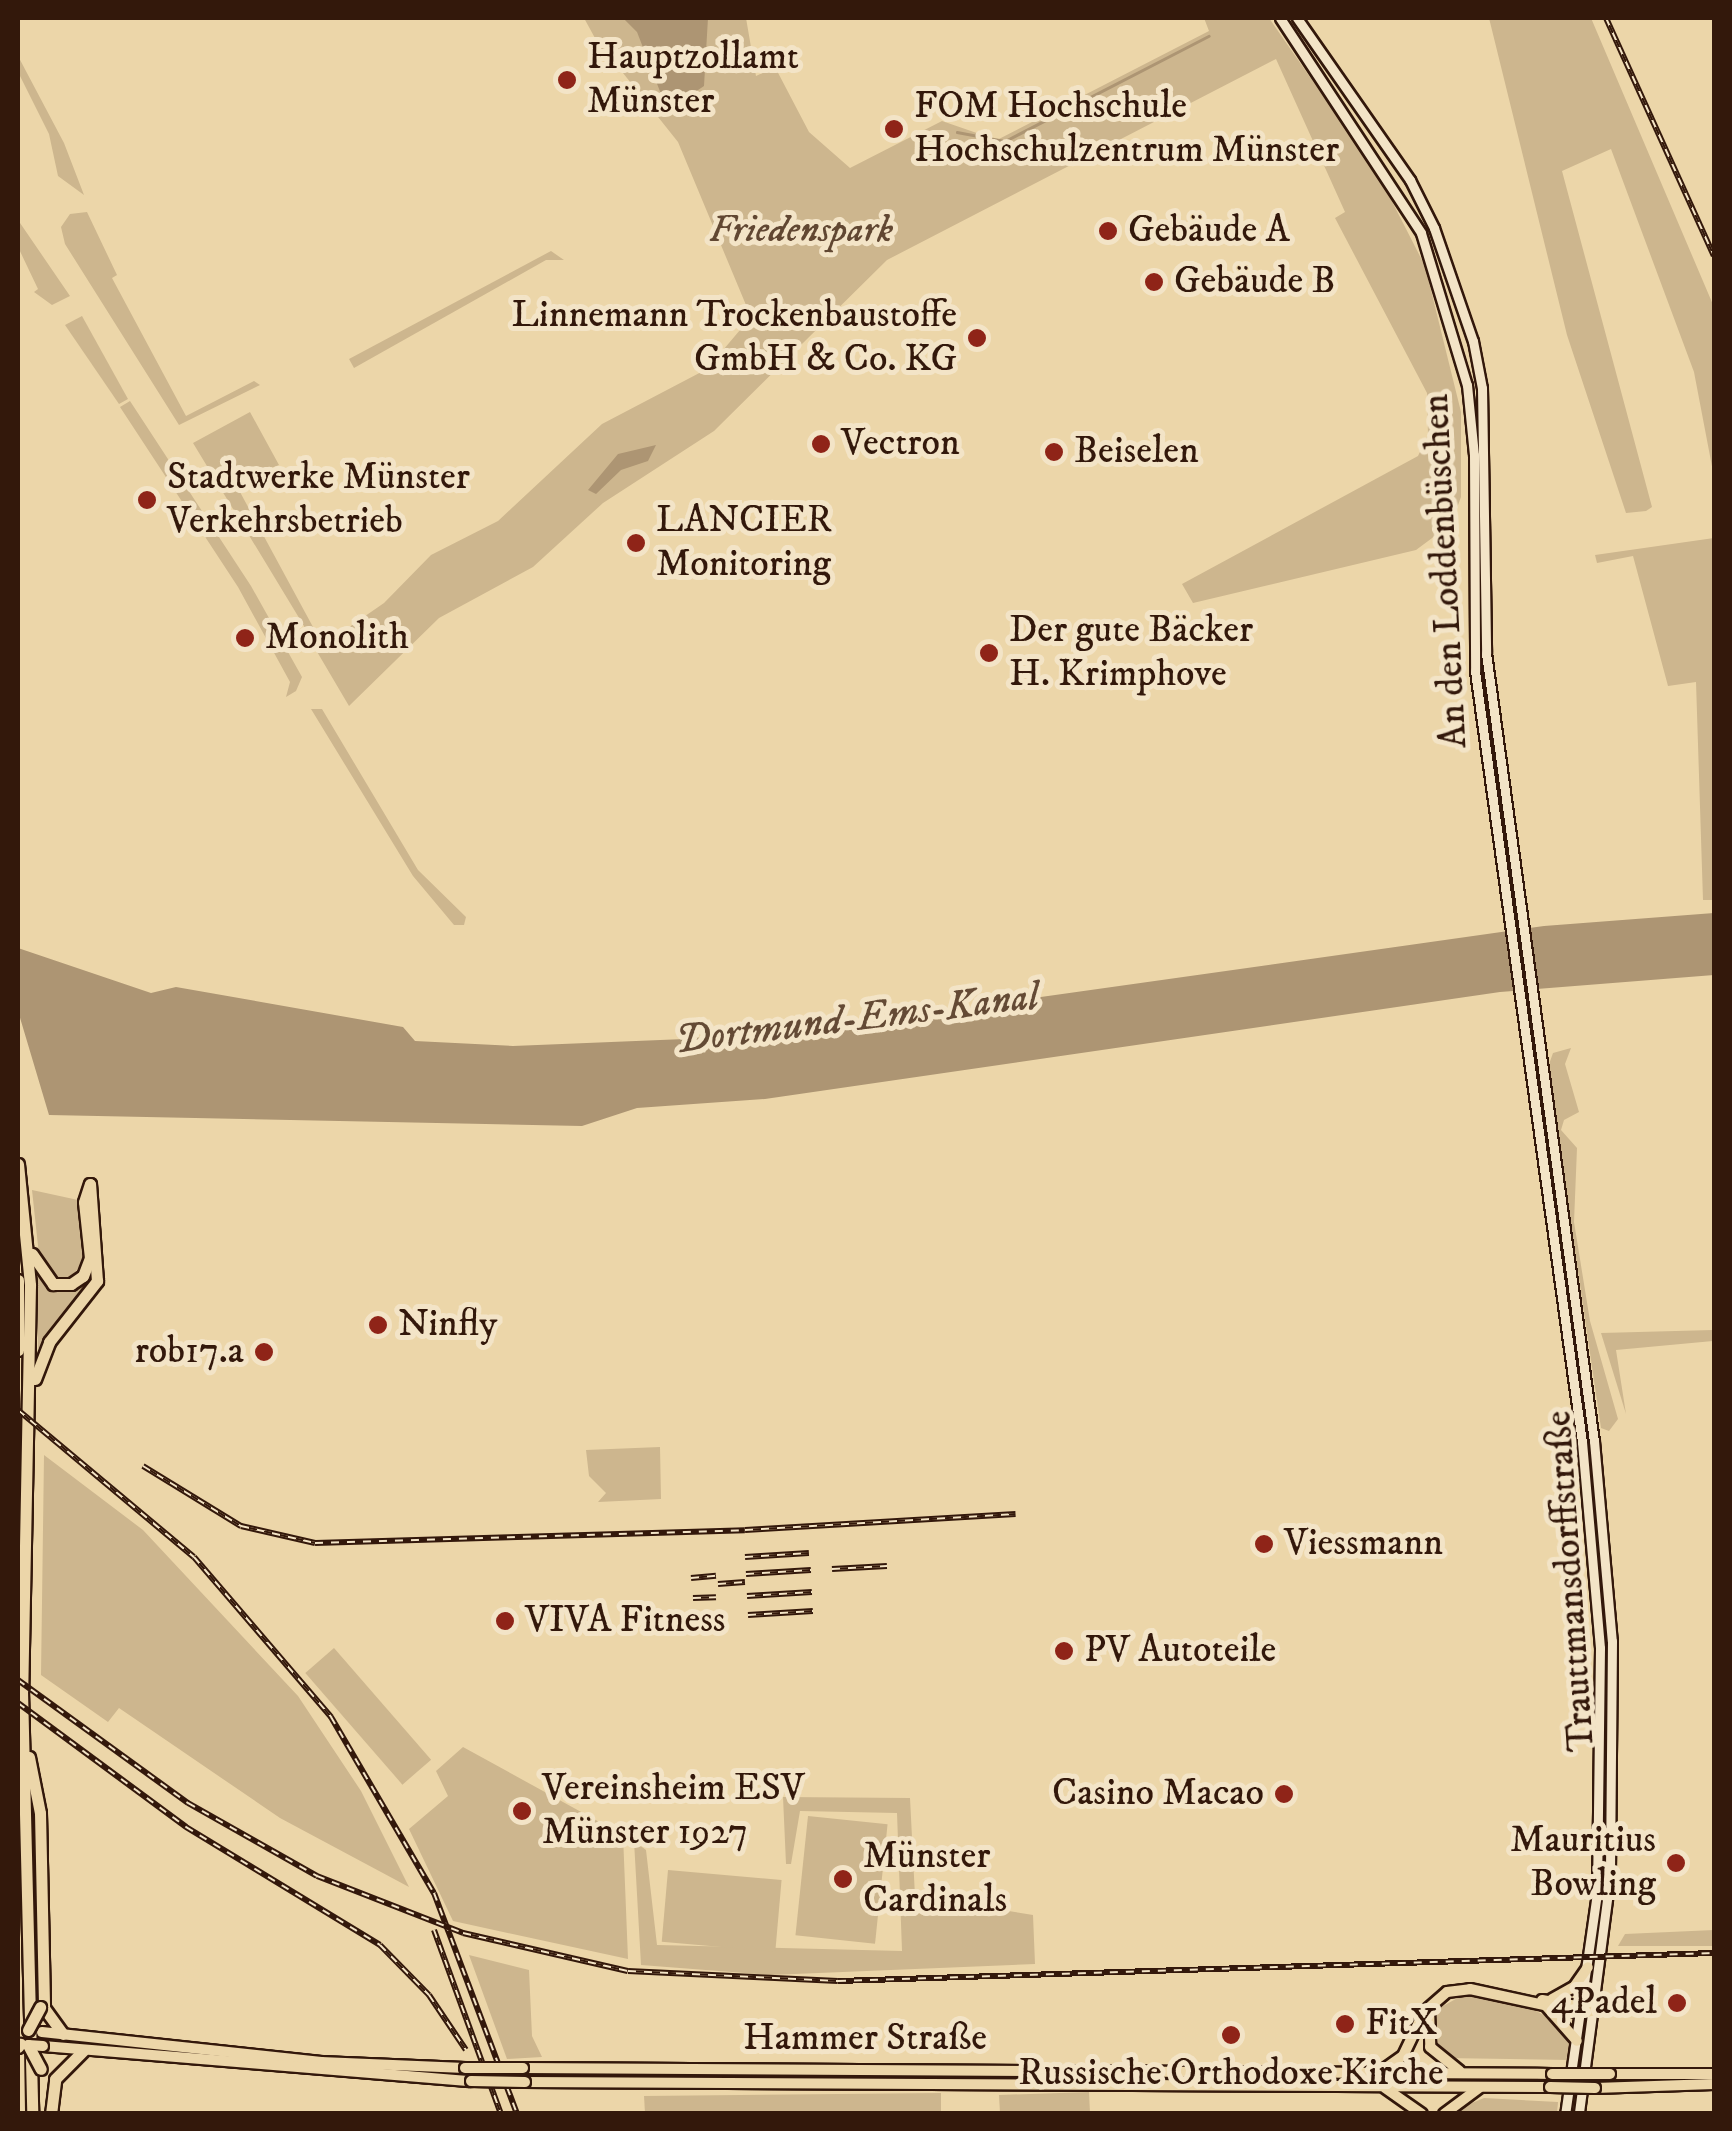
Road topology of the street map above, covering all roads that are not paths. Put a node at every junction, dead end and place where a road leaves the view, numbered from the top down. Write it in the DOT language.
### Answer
graph roads {
  1 [pos="1280,18"];
  2 [pos="1297,18"];
  3 [pos="1539,1046"];
  4 [pos="1524,1048"];
  5 [pos="18,1164"];
  6 [pos="28,1244"];
  7 [pos="18,1280"];
  8 [pos="18,1350"];
  9 [pos="29,1402"];
  10 [pos="22,1727"];
  11 [pos="1588,1967"];
  12 [pos="42,2002"];
  13 [pos="1548,2003"];
  14 [pos="1430,2006"];
  15 [pos="1582,2008"];
  16 [pos="1596,2010"];
  17 [pos="64,2034"];
  18 [pos="21,2037"];
  19 [pos="1577,2041"];
  20 [pos="82,2050"];
  21 [pos="1379,2073"];
  22 [pos="1465,2073"];
  23 [pos="1714,2074"];
  24 [pos="1714,2084"];
  25 [pos="1379,2086"];
  26 [pos="1482,2087"];
  27 [pos="51,2099"];
  28 [pos="19,2114"];
  29 [pos="32,2114"];
  30 [pos="51,2114"];
  31 [pos="1422,2114"];
  32 [pos="1444,2114"];
  33 [pos="1565,2114"];
  34 [pos="1579,2114"];
  1 -- 4 [label="main road, An den Loddenbüschen"];
  2 -- 3 [label="main road, An den Loddenbüschen"];
  3 -- 16 [label="main road, Trauttmansdorffstraße"];
  4 -- 11 [label="main road, Trauttmansdorffstraße"];
  5 -- 6 [label="highway"];
  6 -- 9 [label="highway"];
  6 -- 9 [label="highway"];
  7 -- 8 [label="highway"];
  9 -- 10 [label="highway"];
  10 -- 12 [label="highway"];
  10 -- 29 [label="highway"];
  11 -- 13 [label="main road"];
  11 -- 15 [label="main road, Trauttmansdorffstraße"];
  12 -- 17 [label="highway"];
  12 -- 18 [label="highway, bridge"];
  13 -- 14 [label="main road"];
  13 -- 15 [label="main road"];
  13 -- 19 [label="main road"];
  14 -- 21 [label="main road"];
  14 -- 22 [label="main road"];
  15 -- 16 [label="main road"];
  15 -- 19 [label="main road, Trauttmansdorffstraße"];
  16 -- 34 [label="main road, Trauttmansdorffstraße"];
  17 -- 18 [label="main road, Hammer Straße, bridge"];
  17 -- 21 [label="main road, Hammer Straße, bridge"];
  18 -- 20 [label="main road, Hammer Straße, bridge"];
  18 -- 27 [label="highway, bridge"];
  18 -- 28 [label="highway"];
  19 -- 33 [label="main road, Trauttmansdorffstraße"];
  20 -- 25 [label="main road, Hammer Straße, bridge"];
  20 -- 27 [label="highway"];
  21 -- 22 [label="main road, Hammer Straße"];
  22 -- 23 [label="main road, Hammer Straße, bridge"];
  24 -- 26 [label="main road, Hammer Straße, bridge"];
  25 -- 26 [label="main road, Hammer Straße"];
  25 -- 31 [label="main road"];
  26 -- 32 [label="main road"];
  27 -- 30 [label="highway"];
}
